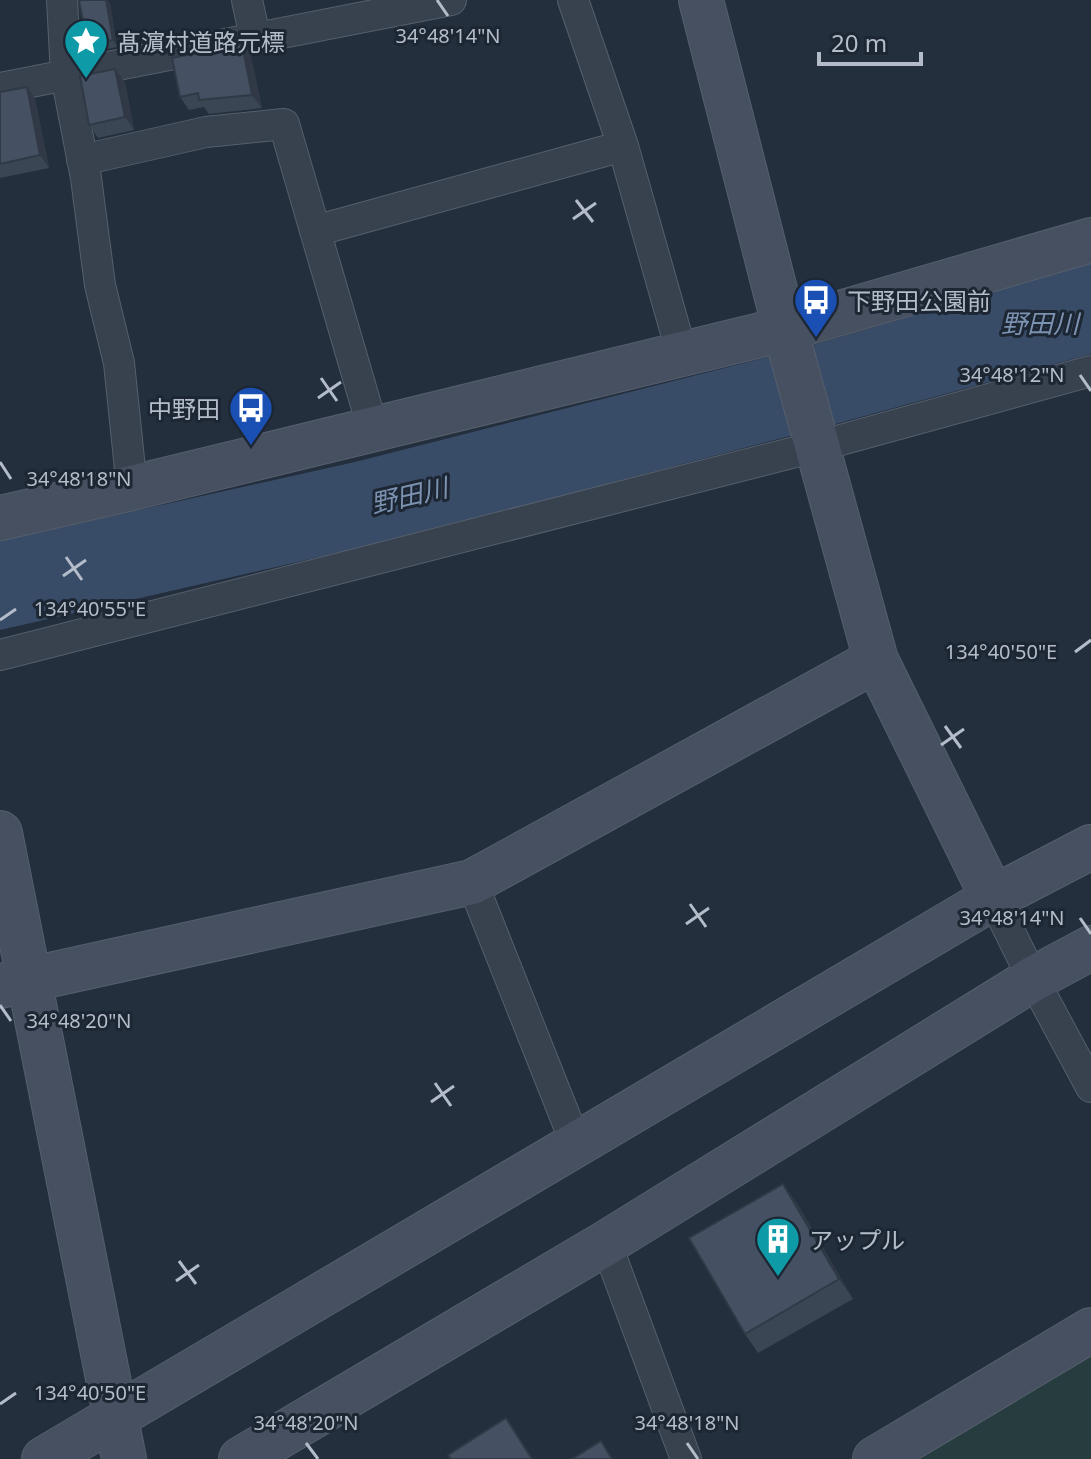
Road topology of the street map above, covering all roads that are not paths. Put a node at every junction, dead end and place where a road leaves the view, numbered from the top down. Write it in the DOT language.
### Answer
graph roads {
  1 [pos="62,0"];
  2 [pos="247,0"];
  3 [pos="451,0"];
  4 [pos="573,0"];
  5 [pos="701,0"];
  6 [pos="255,37"];
  7 [pos="66,75"];
  8 [pos="0,88"];
  9 [pos="623,146"];
  10 [pos="82,160"];
  11 [pos="315,231"];
  12 [pos="1091,240"];
  13 [pos="785,329"];
  14 [pos="682,354"];
  15 [pos="1091,371"];
  16 [pos="373,429"];
  17 [pos="819,446"];
  18 [pos="132,488"];
  19 [pos="0,518"];
  20 [pos="0,655"];
  21 [pos="876,660"];
  22 [pos="0,833"];
  23 [pos="1091,847"];
  24 [pos="472,882"];
  25 [pos="993,898"];
  26 [pos="1091,948"];
  27 [pos="1033,979"];
  28 [pos="14,982"];
  29 [pos="1091,1087"];
  30 [pos="576,1144"];
  31 [pos="606,1243"];
  32 [pos="1091,1330"];
  33 [pos="116,1417"];
  34 [pos="44,1459"];
  35 [pos="124,1459"];
  36 [pos="241,1459"];
  37 [pos="686,1459"];
  38 [pos="875,1459"];
  1 -- 7 [label="street"];
  2 -- 6 [label="street"];
  3 -- 6 [label="street"];
  4 -- 9 [label="street"];
  5 -- 13 [label="street"];
  6 -- 7 [label="street"];
  7 -- 8 [label="street"];
  7 -- 10 [label="street"];
  9 -- 11 [label="street"];
  9 -- 14 [label="street"];
  10 -- 11 [label="street"];
  10 -- 18 [label="street"];
  11 -- 16 [label="street"];
  12 -- 13 [label="street"];
  13 -- 14 [label="street"];
  13 -- 17 [label="street"];
  14 -- 16 [label="street"];
  15 -- 17 [label="street"];
  16 -- 18 [label="street"];
  17 -- 20 [label="street"];
  17 -- 21 [label="street"];
  18 -- 19 [label="street"];
  21 -- 24 [label="street"];
  21 -- 25 [label="street"];
  22 -- 28 [label="street"];
  23 -- 25 [label="street"];
  24 -- 28 [label="street"];
  24 -- 30 [label="street"];
  25 -- 27 [label="street"];
  25 -- 30 [label="street"];
  26 -- 27 [label="street"];
  27 -- 29 [label="street"];
  27 -- 31 [label="street"];
  28 -- 33 [label="street"];
  30 -- 33 [label="street"];
  31 -- 36 [label="street"];
  31 -- 37 [label="street"];
  32 -- 38 [label="street"];
  33 -- 34 [label="street"];
  33 -- 35 [label="street"];
}
